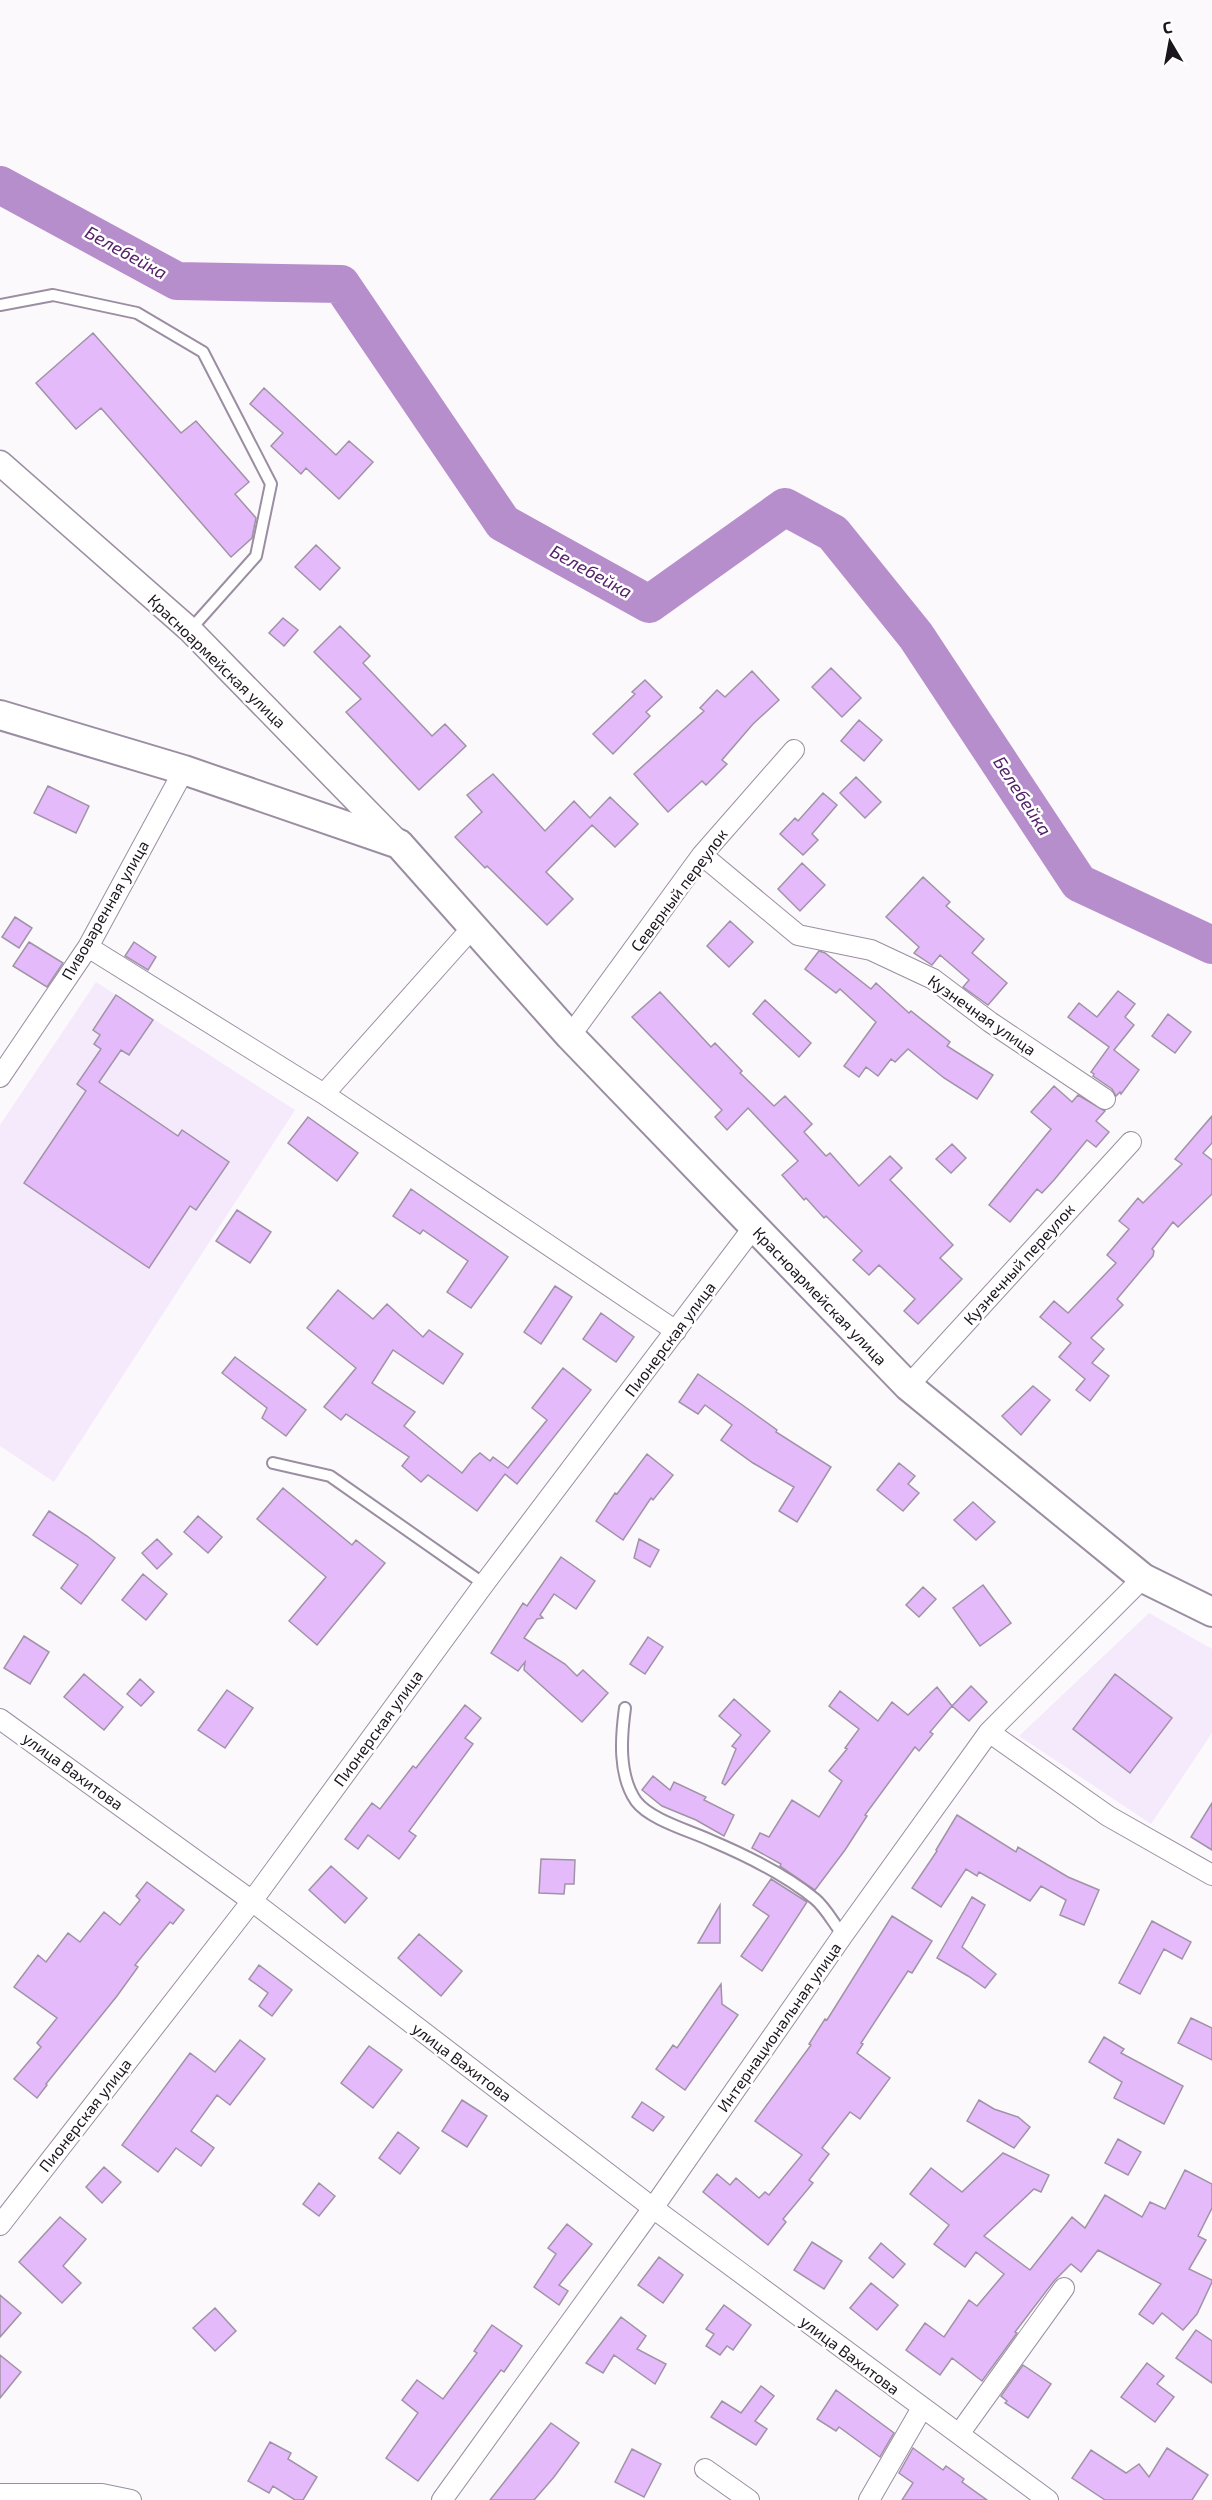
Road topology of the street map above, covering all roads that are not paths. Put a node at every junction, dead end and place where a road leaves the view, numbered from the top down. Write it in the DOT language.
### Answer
graph roads {
  1 [pos="0,305"];
  2 [pos="0,462"];
  3 [pos="190,630"];
  4 [pos="0,715"];
  5 [pos="794,750"];
  6 [pos="184,770"];
  7 [pos="399,844"];
  8 [pos="702,855"];
  9 [pos="472,928"];
  10 [pos="88,947"];
  11 [pos="570,1036"];
  12 [pos="0,1077"];
  13 [pos="324,1094"];
  14 [pos="1105,1099"];
  15 [pos="1131,1142"];
  16 [pos="753,1228"];
  17 [pos="676,1331"];
  18 [pos="908,1386"];
  19 [pos="273,1463"];
  20 [pos="1143,1578"];
  21 [pos="484,1584"];
  22 [pos="1212,1612"];
  23 [pos="626,1708"];
  24 [pos="0,1719"];
  25 [pos="989,1732"];
  26 [pos="1212,1875"];
  27 [pos="252,1901"];
  28 [pos="843,1935"];
  29 [pos="653,2208"];
  30 [pos="0,2225"];
  31 [pos="1064,2288"];
  32 [pos="922,2408"];
  33 [pos="959,2434"];
  34 [pos="705,2469"];
  35 [pos="0,2494"];
  36 [pos="100,2497"];
  37 [pos="130,2500"];
  38 [pos="442,2500"];
  39 [pos="749,2500"];
  40 [pos="869,2500"];
  41 [pos="1048,2500"];
  1 -- 3 [label="lane"];
  2 -- 3 [label="street, Красноармейская улица"];
  3 -- 7 [label="street, Красноармейская улица"];
  4 -- 6 [label="main road"];
  5 -- 8 [label="street, Северный переулок"];
  6 -- 7 [label="main road"];
  6 -- 10 [label="street, Пивоваренная улица"];
  7 -- 9 [label="main road, Красноармейская улица"];
  8 -- 11 [label="street, Северный переулок"];
  8 -- 14 [label="street, Кузнечная улица"];
  9 -- 11 [label="main road, Красноармейская улица"];
  9 -- 13 [label="street"];
  10 -- 12 [label="street, Пивоваренная улица"];
  10 -- 13 [label="street"];
  11 -- 16 [label="main road, Красноармейская улица"];
  13 -- 17 [label="street"];
  15 -- 18 [label="street, Кузнечный переулок"];
  16 -- 17 [label="street, Пионерская улица"];
  16 -- 18 [label="main road, Красноармейская улица"];
  17 -- 21 [label="street, Пионерская улица"];
  18 -- 20 [label="main road, Красноармейская улица"];
  19 -- 21 [label="lane"];
  20 -- 22 [label="main road, Красноармейская улица"];
  20 -- 25 [label="street, Интернациональная улица"];
  21 -- 27 [label="street, Пионерская улица"];
  23 -- 28 [label="lane"];
  24 -- 27 [label="street, улица Вахитова"];
  25 -- 26 [label="street"];
  25 -- 28 [label="street, Интернациональная улица"];
  27 -- 29 [label="street, улица Вахитова"];
  27 -- 30 [label="street, Пионерская улица"];
  28 -- 29 [label="street, Интернациональная улица"];
  29 -- 32 [label="street, улица Вахитова"];
  29 -- 38 [label="street, Интернациональная улица"];
  31 -- 33 [label="street"];
  32 -- 33 [label="street, улица Вахитова"];
  32 -- 40 [label="street"];
  33 -- 41 [label="street, улица Вахитова"];
  34 -- 39 [label="street"];
  35 -- 36 [label="street"];
  36 -- 37 [label="street"];
}
